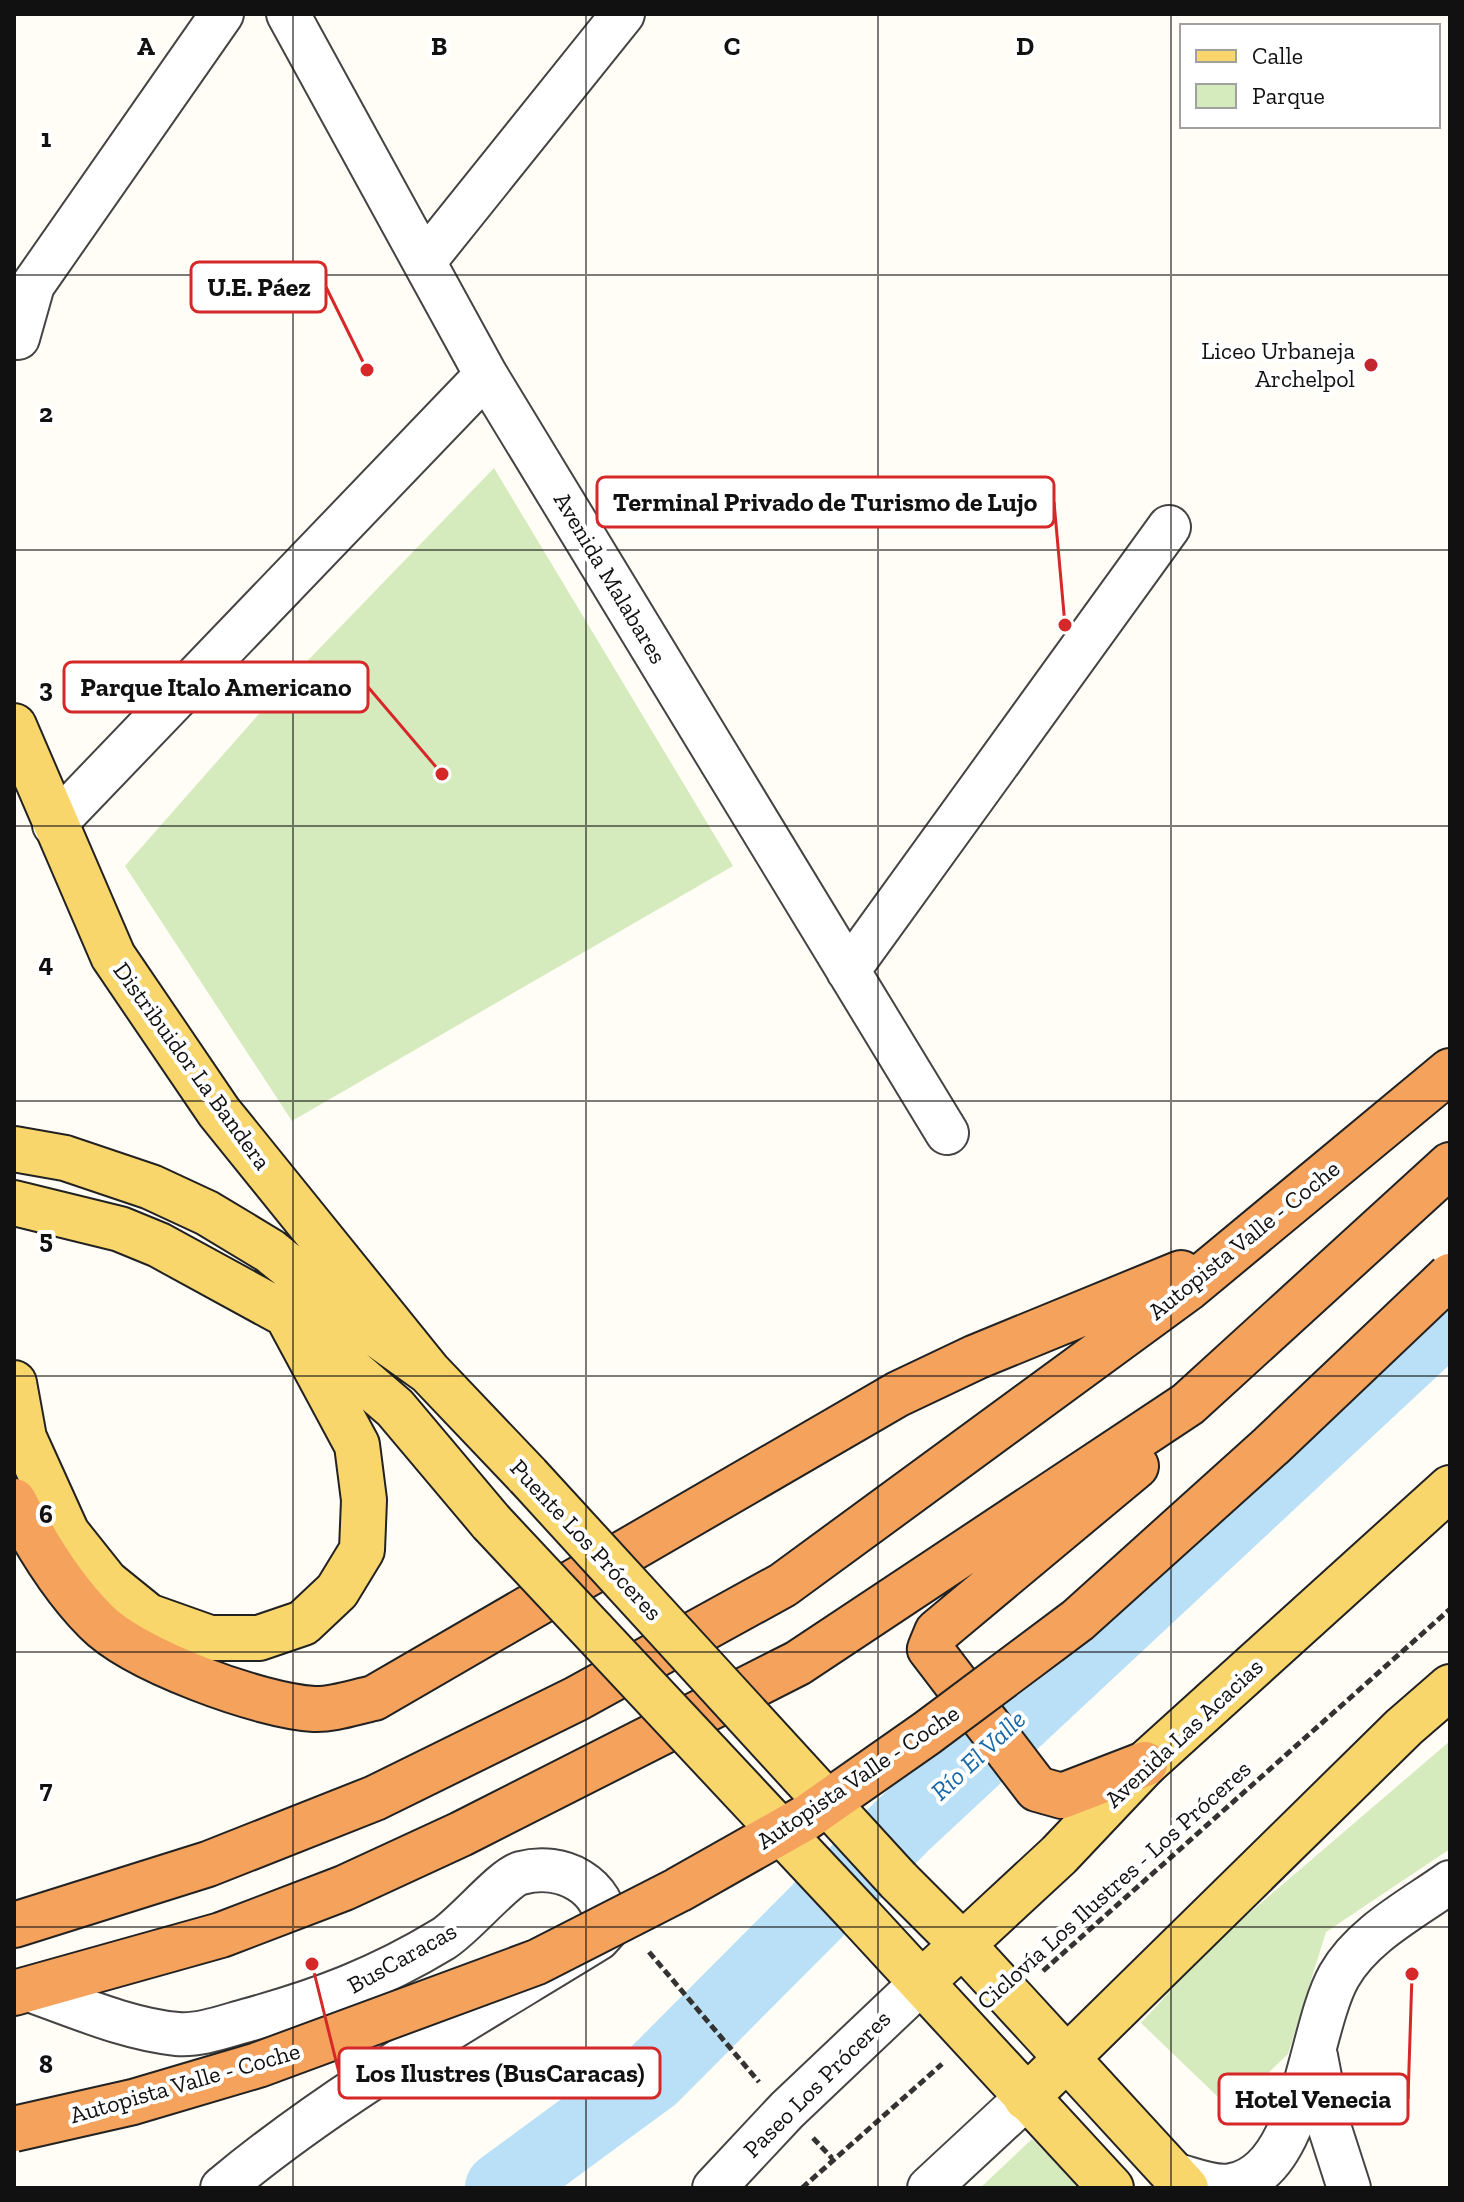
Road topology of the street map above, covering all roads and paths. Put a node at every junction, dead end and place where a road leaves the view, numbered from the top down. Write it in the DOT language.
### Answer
graph roads {
  1 [pos="222,14"];
  2 [pos="288,14"];
  3 [pos="623,14"];
  4 [pos="424,262"];
  5 [pos="18,338"];
  6 [pos="486,375"];
  7 [pos="1169,527"];
  8 [pos="14,726"];
  9 [pos="54,825"];
  10 [pos="848,971"];
  11 [pos="1450,1071"];
  12 [pos="947,1133"];
  13 [pos="14,1149"];
  14 [pos="1450,1165"];
  15 [pos="14,1203"];
  16 [pos="1231,1253"];
  17 [pos="1450,1276"];
  18 [pos="287,1315"];
  19 [pos="429,1372"];
  20 [pos="14,1383"];
  21 [pos="1188,1404"];
  22 [pos="1450,1488"];
  23 [pos="14,1501"];
  24 [pos="1450,1609"];
  25 [pos="1450,1687"];
  26 [pos="1145,1764"];
  27 [pos="1450,1882"];
  28 [pos="14,1925"];
  29 [pos="961,1943"];
  30 [pos="661,1966"];
  31 [pos="922,1982"];
  32 [pos="20,1991"];
  33 [pos="1012,1999"];
  34 [pos="973,2038"];
  35 [pos="1314,2047"];
  36 [pos="1065,2060"];
  37 [pos="762,2085"];
  38 [pos="1026,2098"];
  39 [pos="14,2129"];
  40 [pos="1179,2181"];
  41 [pos="222,2188"];
  42 [pos="714,2188"];
  43 [pos="802,2188"];
  44 [pos="929,2188"];
  45 [pos="1111,2188"];
  46 [pos="1349,2188"];
  1 -- 5 [label="street"];
  2 -- 4 [label="street, Avenida Malabares"];
  3 -- 4 [label="street"];
  4 -- 6 [label="street, Avenida Malabares"];
  6 -- 9 [label="street"];
  6 -- 10 [label="street, Avenida Malabares"];
  7 -- 10 [label="street"];
  8 -- 9 [label="main road, Distribuidor La Bandera"];
  9 -- 19 [label="main road, Distribuidor La Bandera"];
  10 -- 12 [label="street, Avenida Malabares"];
  11 -- 16 [label="highway, Autopista Valle - Coche"];
  13 -- 19 [label="main road, Puente Los Próceres"];
  14 -- 21 [label="highway"];
  15 -- 18 [label="main road"];
  16 -- 23 [label="highway"];
  16 -- 28 [label="highway, Autopista Valle - Coche"];
  17 -- 39 [label="highway, Autopista Valle - Coche, bridge"];
  18 -- 20 [label="main road"];
  18 -- 31 [label="main road, bridge"];
  19 -- 29 [label="main road, Puente Los Próceres, bridge"];
  21 -- 26 [label="highway"];
  21 -- 32 [label="highway"];
  22 -- 26 [label="main road, Avenida Las Acacias"];
  24 -- 33 [label="path, Ciclovía Los Ilustres - Los Próceres"];
  25 -- 36 [label="main road"];
  26 -- 29 [label="main road, Avenida Las Acacias"];
  27 -- 35 [label="street"];
  29 -- 31 [label="main road, Avenida Las Acacias"];
  29 -- 33 [label="main road, Puente Los Próceres"];
  30 -- 37 [label="path"];
  31 -- 34 [label="main road"];
  31 -- 42 [label="street, Paseo Los Próceres"];
  32 -- 41 [label="street, BusCaracas"];
  33 -- 36 [label="main road, Puente Los Próceres"];
  34 -- 38 [label="main road"];
  34 -- 43 [label="path, Ciclovía Los Ilustres - Los Próceres"];
  35 -- 40 [label="street"];
  35 -- 46 [label="street"];
  36 -- 38 [label="main road"];
  36 -- 40 [label="main road, Puente Los Próceres"];
  38 -- 44 [label="street"];
  38 -- 45 [label="main road"];
}
